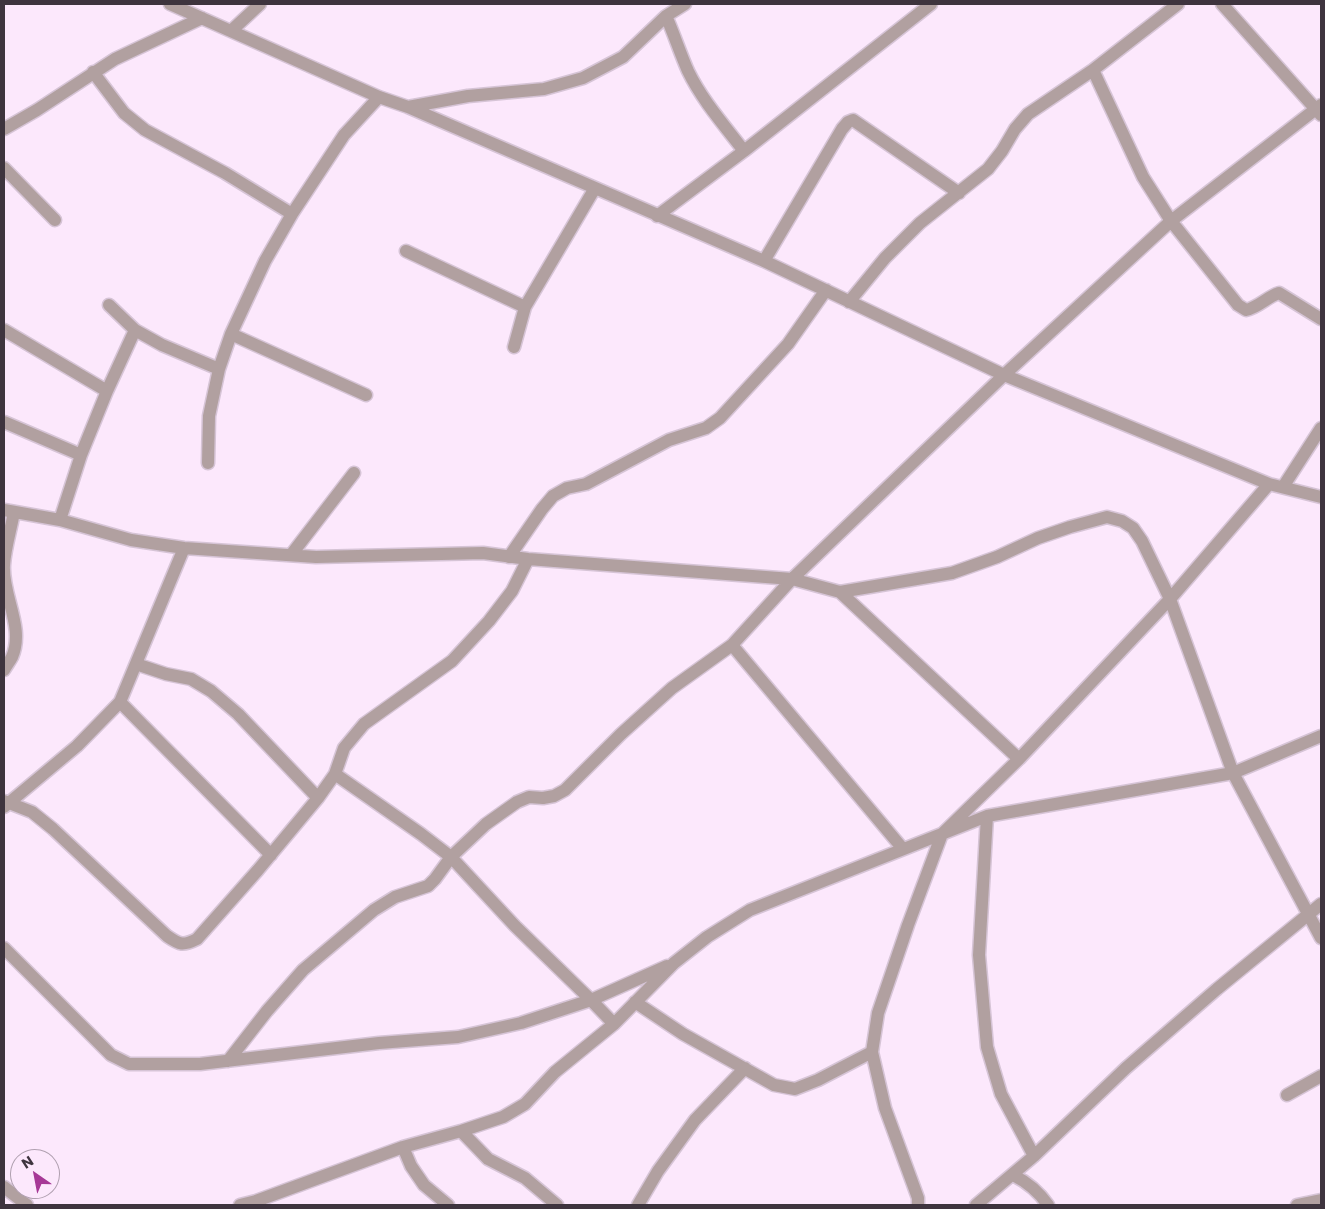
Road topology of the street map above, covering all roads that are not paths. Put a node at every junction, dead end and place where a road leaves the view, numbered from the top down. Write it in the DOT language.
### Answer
graph roads {
  1 [pos="170,4"];
  2 [pos="260,4"];
  3 [pos="930,4"];
  4 [pos="1178,4"];
  5 [pos="1222,4"];
  6 [pos="675,9"];
  7 [pos="202,18"];
  8 [pos="230,31"];
  9 [pos="1093,70"];
  10 [pos="93,72"];
  11 [pos="379,97"];
  12 [pos="408,107"];
  13 [pos="1320,110"];
  14 [pos="4,129"];
  15 [pos="744,151"];
  16 [pos="4,168"];
  17 [pos="595,188"];
  18 [pos="959,193"];
  19 [pos="292,214"];
  20 [pos="658,216"];
  21 [pos="55,220"];
  22 [pos="1172,221"];
  23 [pos="406,251"];
  24 [pos="764,261"];
  25 [pos="826,290"];
  26 [pos="850,302"];
  27 [pos="109,305"];
  28 [pos="525,307"];
  29 [pos="1321,319"];
  30 [pos="4,330"];
  31 [pos="134,330"];
  32 [pos="231,334"];
  33 [pos="514,347"];
  34 [pos="219,369"];
  35 [pos="1004,375"];
  36 [pos="107,391"];
  37 [pos="366,394"];
  38 [pos="4,422"];
  39 [pos="1321,428"];
  40 [pos="81,455"];
  41 [pos="208,463"];
  42 [pos="354,473"];
  43 [pos="1270,484"];
  44 [pos="1282,487"];
  45 [pos="1321,497"];
  46 [pos="9,511"];
  47 [pos="60,520"];
  48 [pos="184,548"];
  49 [pos="291,555"];
  50 [pos="509,557"];
  51 [pos="528,559"];
  52 [pos="792,579"];
  53 [pos="840,592"];
  54 [pos="1170,599"];
  55 [pos="732,645"];
  56 [pos="136,664"];
  57 [pos="4,670"];
  58 [pos="120,702"];
  59 [pos="1321,736"];
  60 [pos="1019,759"];
  61 [pos="1233,773"];
  62 [pos="335,774"];
  63 [pos="318,798"];
  64 [pos="5,803"];
  65 [pos="988,816"];
  66 [pos="942,834"];
  67 [pos="903,849"];
  68 [pos="271,855"];
  69 [pos="451,857"];
  70 [pos="1321,904"];
  71 [pos="1308,915"];
  72 [pos="1321,938"];
  73 [pos="4,948"];
  74 [pos="674,963"];
  75 [pos="591,1000"];
  76 [pos="635,1002"];
  77 [pos="614,1024"];
  78 [pos="872,1052"];
  79 [pos="228,1061"];
  80 [pos="745,1068"];
  81 [pos="1321,1076"];
  82 [pos="1287,1095"];
  83 [pos="461,1132"];
  84 [pos="403,1147"];
  85 [pos="1034,1156"];
  86 [pos="1013,1175"];
  87 [pos="4,1187"];
  88 [pos="1321,1200"];
  89 [pos="258,1203"];
  90 [pos="27,1205"];
  91 [pos="240,1205"];
  92 [pos="448,1205"];
  93 [pos="557,1205"];
  94 [pos="638,1205"];
  95 [pos="918,1205"];
  96 [pos="976,1205"];
  97 [pos="1048,1205"];
  98 [pos="1297,1205"];
  1 -- 7 [label="street"];
  2 -- 8 [label="street"];
  3 -- 15 [label="street"];
  4 -- 9 [label="street"];
  5 -- 13 [label="street"];
  6 -- 12 [label="street"];
  6 -- 15 [label="street"];
  7 -- 8 [label="street"];
  7 -- 10 [label="street"];
  8 -- 11 [label="street"];
  9 -- 18 [label="street"];
  9 -- 22 [label="street"];
  10 -- 14 [label="street"];
  10 -- 19 [label="street"];
  11 -- 12 [label="street"];
  11 -- 19 [label="street"];
  12 -- 17 [label="street"];
  13 -- 22 [label="street"];
  15 -- 20 [label="street"];
  16 -- 21 [label="street"];
  17 -- 20 [label="street"];
  17 -- 28 [label="street"];
  18 -- 24 [label="street"];
  18 -- 26 [label="street"];
  19 -- 32 [label="street"];
  20 -- 24 [label="street"];
  22 -- 29 [label="street"];
  22 -- 35 [label="street"];
  23 -- 28 [label="street"];
  24 -- 25 [label="street"];
  25 -- 26 [label="street"];
  25 -- 50 [label="street"];
  26 -- 35 [label="street"];
  27 -- 31 [label="street"];
  28 -- 33 [label="street"];
  30 -- 36 [label="street"];
  31 -- 34 [label="street"];
  31 -- 36 [label="street"];
  32 -- 34 [label="street"];
  32 -- 37 [label="street"];
  34 -- 41 [label="street"];
  35 -- 43 [label="street"];
  35 -- 52 [label="street"];
  36 -- 40 [label="street"];
  38 -- 40 [label="street"];
  39 -- 44 [label="street"];
  40 -- 47 [label="street"];
  42 -- 49 [label="street"];
  43 -- 44 [label="street"];
  43 -- 54 [label="street"];
  44 -- 45 [label="street"];
  46 -- 47 [label="street"];
  46 -- 57 [label="street"];
  47 -- 48 [label="street"];
  48 -- 49 [label="street"];
  48 -- 56 [label="street"];
  49 -- 50 [label="street"];
  50 -- 51 [label="street"];
  51 -- 52 [label="street"];
  51 -- 62 [label="street"];
  52 -- 53 [label="street"];
  52 -- 55 [label="street"];
  53 -- 54 [label="street"];
  53 -- 60 [label="street"];
  54 -- 60 [label="street"];
  54 -- 61 [label="street"];
  55 -- 67 [label="street"];
  55 -- 69 [label="street"];
  56 -- 58 [label="street"];
  56 -- 63 [label="street"];
  58 -- 64 [label="street"];
  58 -- 68 [label="street"];
  59 -- 61 [label="street"];
  60 -- 66 [label="street"];
  61 -- 65 [label="street"];
  61 -- 71 [label="street"];
  62 -- 63 [label="street"];
  62 -- 69 [label="street"];
  63 -- 68 [label="street"];
  64 -- 68 [label="street"];
  65 -- 66 [label="street"];
  65 -- 85 [label="street"];
  66 -- 67 [label="street"];
  66 -- 78 [label="street"];
  67 -- 74 [label="street"];
  69 -- 75 [label="street"];
  69 -- 79 [label="street"];
  70 -- 71 [label="street"];
  71 -- 72 [label="street"];
  71 -- 85 [label="street"];
  73 -- 79 [label="street"];
  74 -- 75 [label="street"];
  74 -- 76 [label="street"];
  75 -- 77 [label="street"];
  75 -- 79 [label="street"];
  76 -- 77 [label="street"];
  76 -- 80 [label="street"];
  77 -- 83 [label="street"];
  78 -- 80 [label="street"];
  78 -- 95 [label="street"];
  80 -- 94 [label="street"];
  81 -- 82 [label="street"];
  83 -- 84 [label="street"];
  83 -- 93 [label="street"];
  84 -- 89 [label="street"];
  84 -- 92 [label="street"];
  85 -- 86 [label="street"];
  86 -- 96 [label="street"];
  86 -- 97 [label="street"];
  87 -- 90 [label="street"];
  88 -- 98 [label="street"];
  89 -- 91 [label="street"];
}
